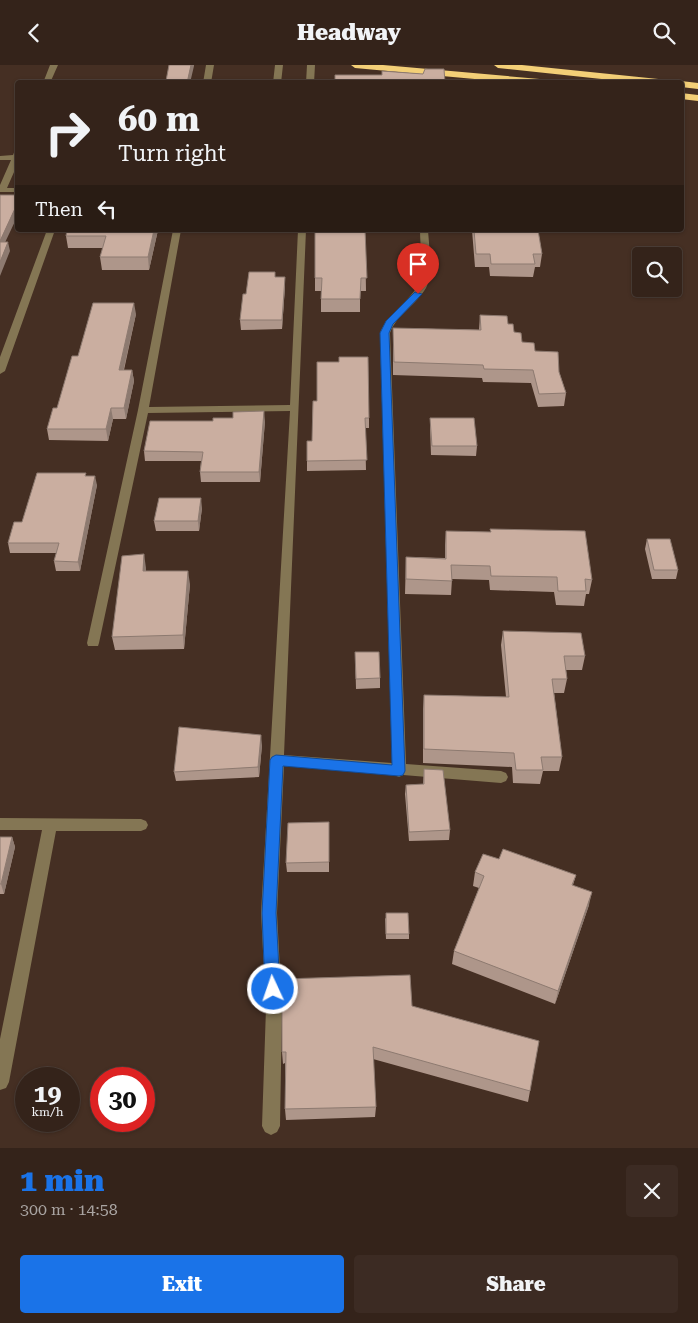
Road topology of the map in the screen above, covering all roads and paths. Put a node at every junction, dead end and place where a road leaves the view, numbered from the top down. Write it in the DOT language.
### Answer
graph roads {
  1 [pos="54,65"];
  2 [pos="210,65"];
  3 [pos="279,65"];
  4 [pos="311,65"];
  5 [pos="355,65"];
  6 [pos="498,65"];
  7 [pos="526,66"];
  8 [pos="47,80"];
  9 [pos="208,80"];
  10 [pos="277,80"];
  11 [pos="310,80"];
  12 [pos="511,80"];
  13 [pos="643,80"];
  14 [pos="684,84"];
  15 [pos="698,86"];
  16 [pos="684,96"];
  17 [pos="698,98"];
  18 [pos="15,155"];
  19 [pos="15,157"];
  20 [pos="0,158"];
  21 [pos="1,190"];
  22 [pos="15,190"];
  23 [pos="50,232"];
  24 [pos="177,232"];
  25 [pos="302,232"];
  26 [pos="424,232"];
  27 [pos="0,371"];
  28 [pos="295,408"];
  29 [pos="143,409"];
  30 [pos="93,643"];
  31 [pos="276,760"];
  32 [pos="399,771"];
  33 [pos="501,777"];
  34 [pos="0,824"];
  35 [pos="50,825"];
  36 [pos="141,825"];
  37 [pos="0,1082"];
  38 [pos="271,1126"];
  1 -- 8 [label="street"];
  2 -- 9 [label="street"];
  3 -- 10 [label="street"];
  4 -- 11 [label="street"];
  5 -- 12 [label="highway"];
  6 -- 7 [label="highway"];
  7 -- 13 [label="highway"];
  14 -- 15 [label="highway"];
  16 -- 17 [label="highway"];
  18 -- 20 [label="street"];
  19 -- 21 [label="street"];
  21 -- 22 [label="street"];
  23 -- 27 [label="street"];
  24 -- 29 [label="street"];
  25 -- 28 [label="street"];
  26 -- 32 [label="street"];
  28 -- 29 [label="street"];
  28 -- 31 [label="street"];
  29 -- 30 [label="street"];
  31 -- 32 [label="street"];
  31 -- 38 [label="street"];
  32 -- 33 [label="street"];
  34 -- 35 [label="street"];
  35 -- 36 [label="street"];
  35 -- 37 [label="street"];
}
